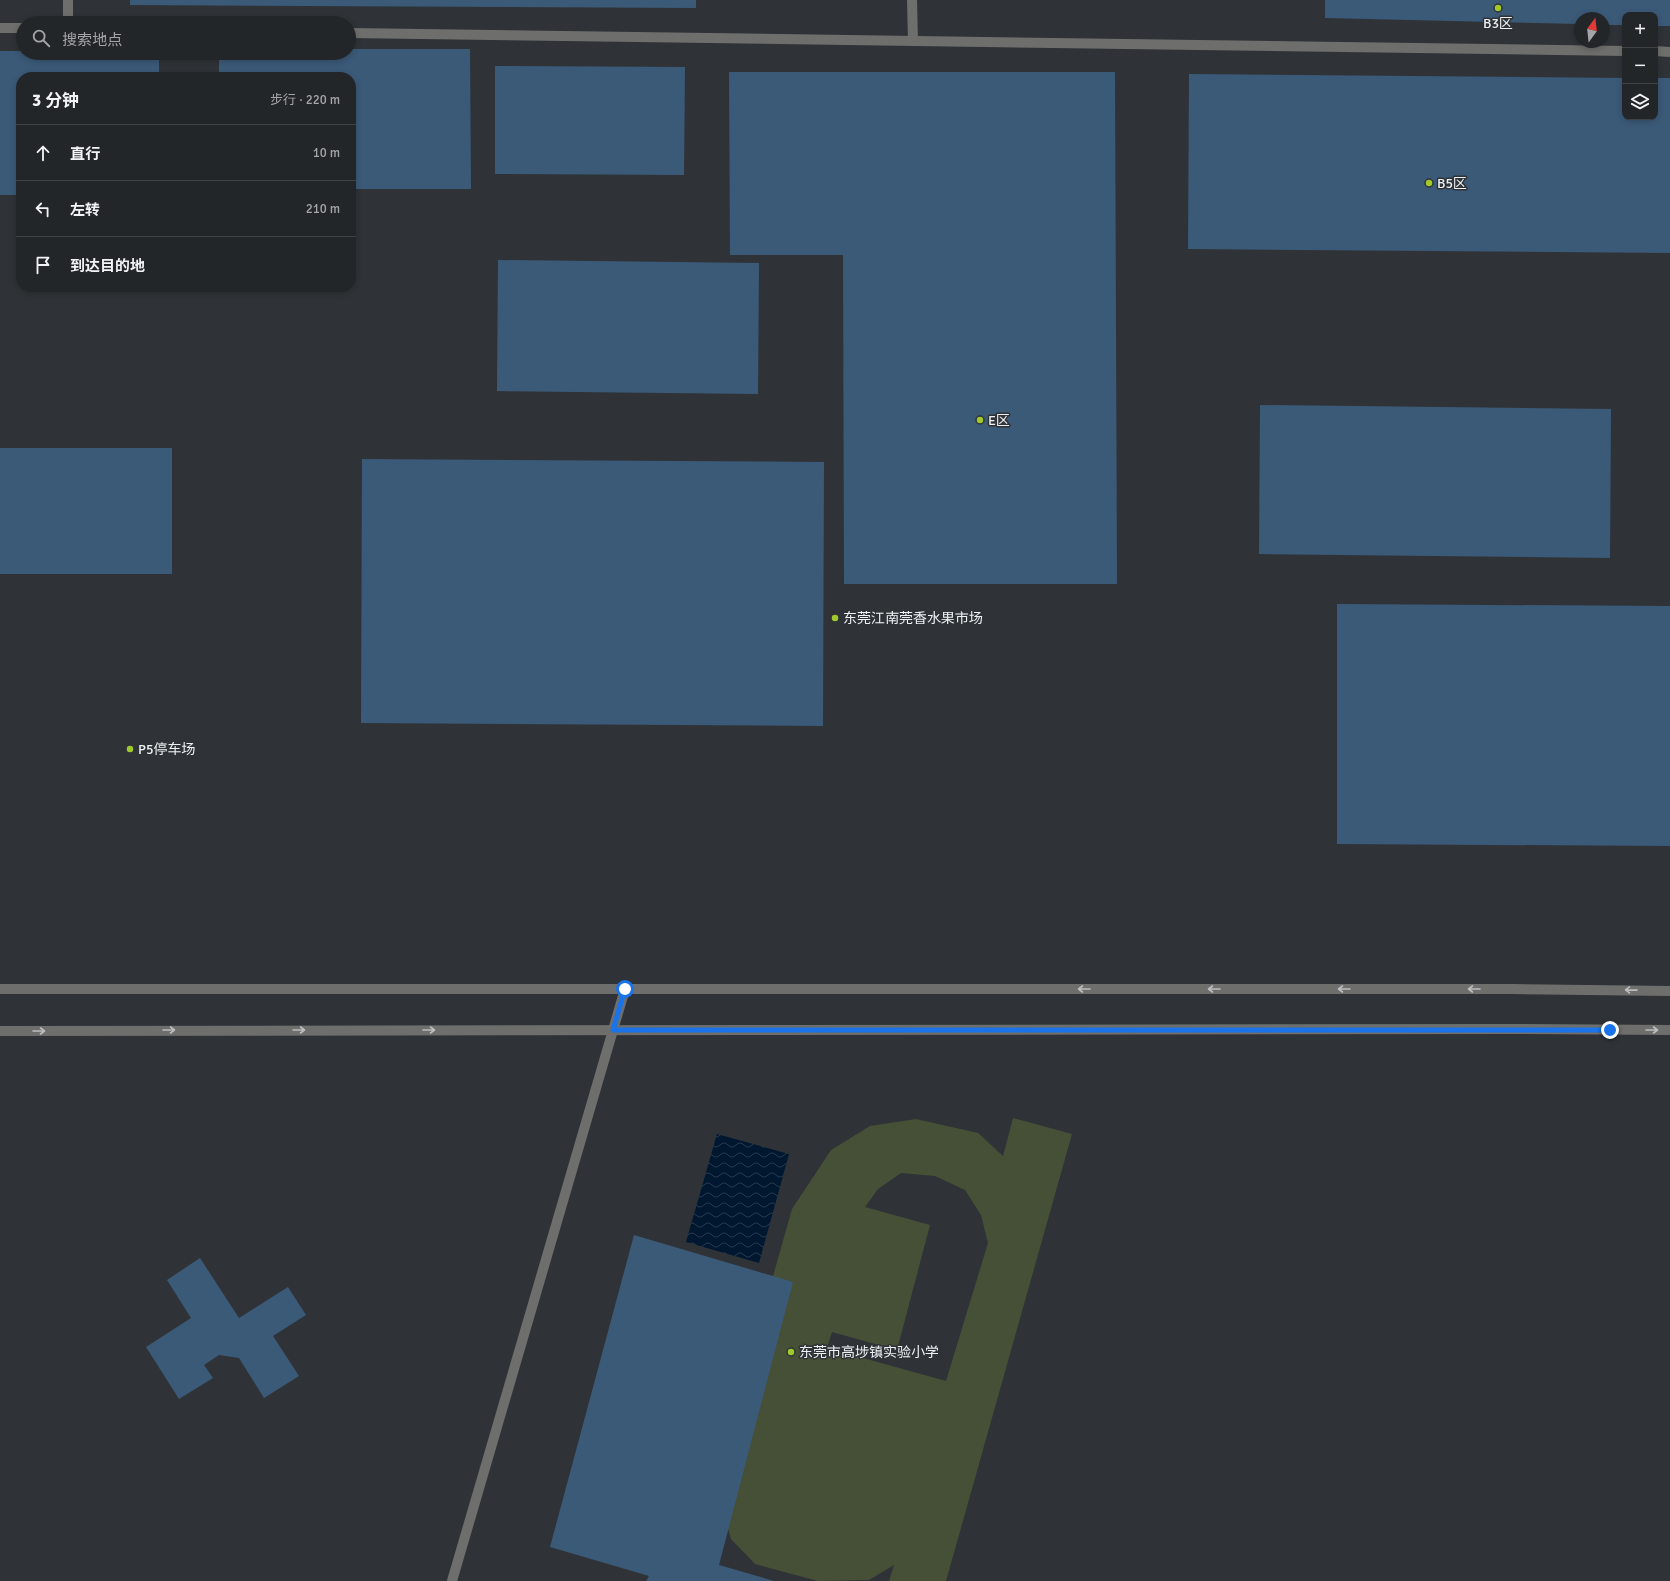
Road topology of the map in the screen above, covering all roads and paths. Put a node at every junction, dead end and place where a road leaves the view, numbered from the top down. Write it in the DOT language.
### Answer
graph roads {
  1 [pos="68,0"];
  2 [pos="912,0"];
  3 [pos="68,16"];
  4 [pos="0,28"];
  5 [pos="16,28"];
  6 [pos="356,33"];
  7 [pos="913,41"];
  8 [pos="1622,51"];
  9 [pos="1658,51"];
  10 [pos="1670,52"];
  11 [pos="0,989"];
  12 [pos="625,989"];
  13 [pos="1670,991"];
  14 [pos="0,1030"];
  15 [pos="613,1030"];
  16 [pos="1670,1030"];
  17 [pos="452,1581"];
  1 -- 3 [label="street"];
  2 -- 7 [label="street"];
  4 -- 5 [label="street"];
  6 -- 7 [label="street"];
  7 -- 8 [label="street"];
  9 -- 10 [label="street"];
  11 -- 12 [label="street"];
  13 -- 12 [label="street, one-way"];
  12 -- 15 [label="street"];
  14 -- 15 [label="street, one-way"];
  15 -- 16 [label="street, one-way"];
  15 -- 17 [label="street"];
}
